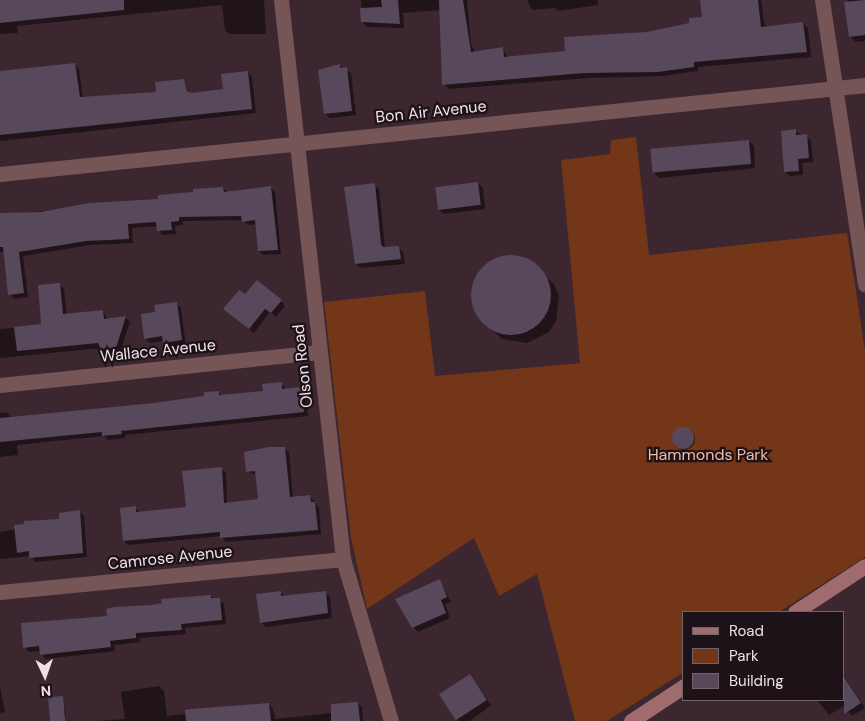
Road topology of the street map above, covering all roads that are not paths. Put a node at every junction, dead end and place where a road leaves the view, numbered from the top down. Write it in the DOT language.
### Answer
graph roads {
  1 [pos="281,0"];
  2 [pos="822,0"];
  3 [pos="865,85"];
  4 [pos="834,88"];
  5 [pos="298,143"];
  6 [pos="0,174"];
  7 [pos="865,285"];
  8 [pos="319,352"];
  9 [pos="0,385"];
  10 [pos="343,559"];
  11 [pos="865,566"];
  12 [pos="0,592"];
  13 [pos="797,611"];
  14 [pos="682,687"];
  15 [pos="391,721"];
  16 [pos="631,721"];
  1 -- 5 [label="street, Olson Road"];
  2 -- 4 [label="street"];
  3 -- 4 [label="street, Bon Air Avenue"];
  4 -- 5 [label="street, Bon Air Avenue"];
  4 -- 7 [label="street"];
  5 -- 6 [label="street, Bon Air Avenue"];
  5 -- 8 [label="street, Olson Road"];
  8 -- 9 [label="street, Wallace Avenue"];
  8 -- 10 [label="street, Olson Road"];
  10 -- 12 [label="street, Camrose Avenue"];
  10 -- 15 [label="street, Olson Road"];
  11 -- 13 [label="street"];
  14 -- 16 [label="street"];
}
